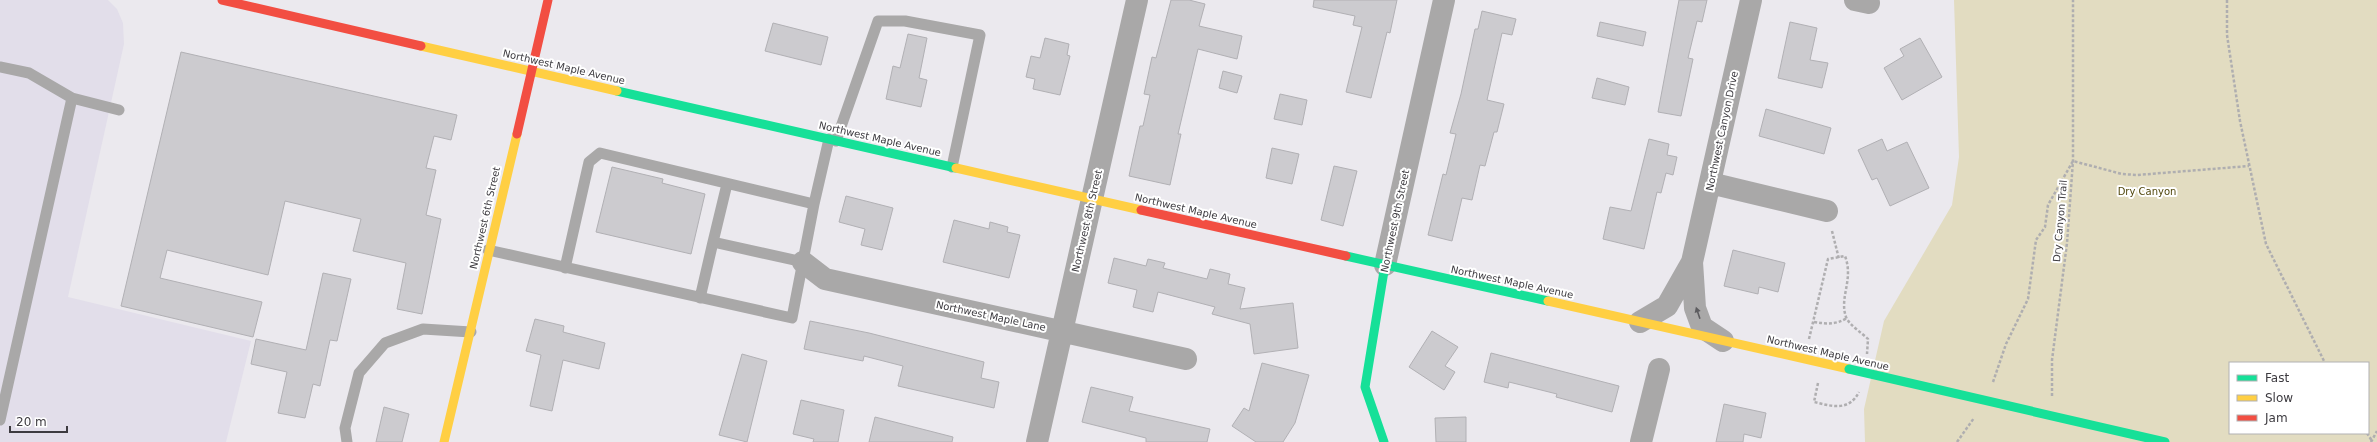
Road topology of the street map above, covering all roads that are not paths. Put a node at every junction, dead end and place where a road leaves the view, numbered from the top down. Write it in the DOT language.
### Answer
graph roads {
  1 [pos="222,0"];
  2 [pos="548,0"];
  3 [pos="1137,0"];
  4 [pos="1444,0"];
  5 [pos="1751,0"];
  6 [pos="0,67"];
  7 [pos="532,70"];
  8 [pos="72,98"];
  9 [pos="119,110"];
  10 [pos="832,140"];
  11 [pos="952,167"];
  12 [pos="1710,183"];
  13 [pos="727,184"];
  14 [pos="1092,199"];
  15 [pos="814,204"];
  16 [pos="1827,211"];
  17 [pos="713,242"];
  18 [pos="488,250"];
  19 [pos="803,262"];
  20 [pos="1692,262"];
  21 [pos="1385,266"];
  22 [pos="565,268"];
  23 [pos="700,298"];
  24 [pos="1640,322"];
  25 [pos="1062,331"];
  26 [pos="471,332"];
  27 [pos="1723,341"];
  28 [pos="1186,359"];
  29 [pos="1659,369"];
  30 [pos="0,420"];
  31 [pos="347,442"];
  32 [pos="444,442"];
  33 [pos="1037,442"];
  34 [pos="1384,442"];
  35 [pos="1641,442"];
  36 [pos="2165,442"];
  1 -- 7 [label="main road, Northwest Maple Avenue"];
  2 -- 7 [label="main road, Northwest 6th Street"];
  3 -- 14 [label="street, Northwest 8th Street"];
  4 -- 21 [label="street, Northwest 9th Street"];
  5 -- 12 [label="street, Northwest Canyon Drive"];
  6 -- 8 [label="lane"];
  7 -- 10 [label="main road, Northwest Maple Avenue"];
  7 -- 18 [label="main road, Northwest 6th Street"];
  8 -- 9 [label="lane"];
  8 -- 30 [label="lane"];
  10 -- 11 [label="main road, Northwest Maple Avenue"];
  10 -- 11 [label="lane"];
  10 -- 15 [label="lane"];
  11 -- 14 [label="main road, Northwest Maple Avenue"];
  12 -- 16 [label="street"];
  12 -- 20 [label="street, Northwest Canyon Drive"];
  13 -- 15 [label="lane"];
  13 -- 17 [label="lane"];
  13 -- 22 [label="lane"];
  14 -- 21 [label="main road, Northwest Maple Avenue"];
  14 -- 25 [label="street, Northwest 8th Street"];
  15 -- 19 [label="lane"];
  17 -- 19 [label="lane"];
  17 -- 23 [label="lane"];
  18 -- 22 [label="lane"];
  18 -- 26 [label="main road, Northwest 6th Street"];
  19 -- 23 [label="lane"];
  19 -- 25 [label="street, Northwest Maple Lane"];
  20 -- 24 [label="street, Northwest Canyon Drive"];
  27 -- 20 [label="street, Northwest Canyon Drive, one-way"];
  21 -- 24 [label="main road, Northwest Maple Avenue"];
  21 -- 34 [label="main road, Northwest 9th Street"];
  22 -- 23 [label="lane"];
  24 -- 27 [label="main road, Northwest Maple Avenue"];
  25 -- 28 [label="street, Northwest Maple Lane"];
  25 -- 33 [label="street, Northwest 8th Street"];
  26 -- 31 [label="lane"];
  26 -- 32 [label="main road, Northwest 6th Street"];
  27 -- 36 [label="main road, Northwest Maple Avenue, bridge"];
  29 -- 35 [label="street"];
}
